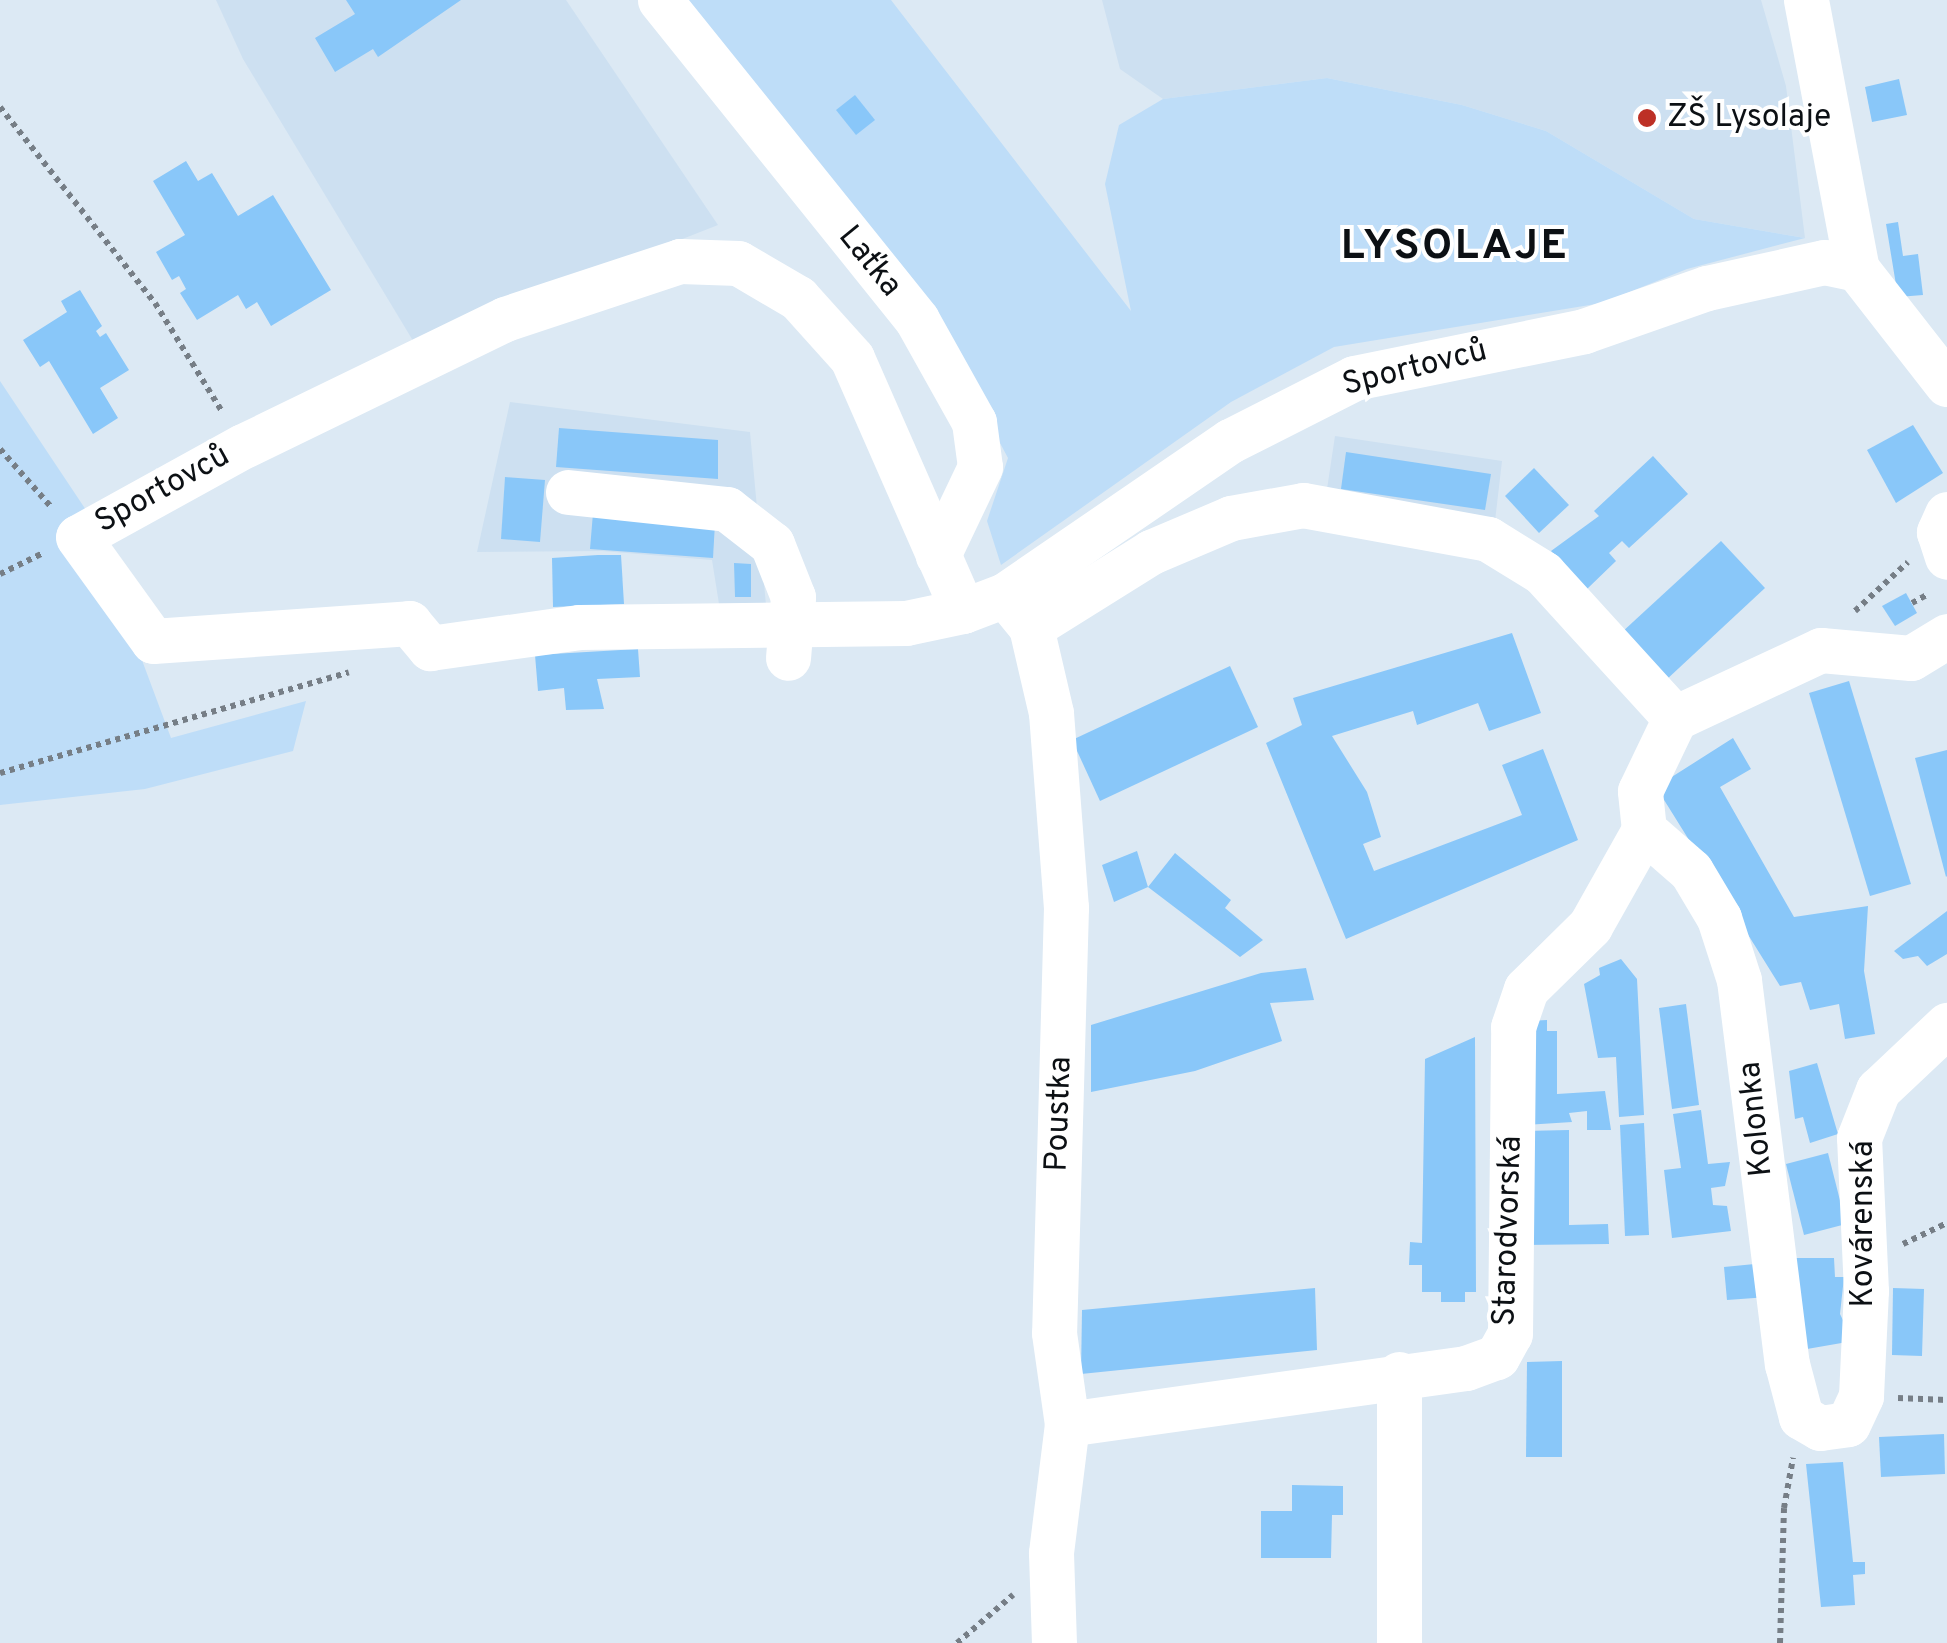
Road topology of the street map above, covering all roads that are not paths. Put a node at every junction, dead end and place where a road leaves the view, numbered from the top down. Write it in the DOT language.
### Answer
graph roads {
  1 [pos="660,0"];
  2 [pos="1806,0"];
  3 [pos="1857,270"];
  4 [pos="1947,384"];
  5 [pos="568,492"];
  6 [pos="938,555"];
  7 [pos="963,611"];
  8 [pos="1018,611"];
  9 [pos="1947,636"];
  10 [pos="791,640"];
  11 [pos="1676,718"];
  12 [pos="1644,830"];
  13 [pos="1947,1026"];
  14 [pos="1398,1374"];
  15 [pos="1810,1422"];
  16 [pos="1067,1424"];
  17 [pos="1054,1643"];
  18 [pos="1399,1643"];
  1 -- 6 [label="street, Laťka"];
  2 -- 3 [label="street"];
  3 -- 4 [label="street"];
  3 -- 8 [label="street, Sportovců"];
  5 -- 10 [label="street"];
  6 -- 7 [label="street, Sportovců"];
  6 -- 10 [label="street, Sportovců"];
  7 -- 8 [label="street, Sportovců"];
  7 -- 10 [label="street, Sportovců"];
  8 -- 11 [label="street"];
  8 -- 16 [label="street, Poustka"];
  9 -- 11 [label="street"];
  11 -- 12 [label="street, Starodvorská"];
  12 -- 14 [label="street, Starodvorská"];
  12 -- 15 [label="street, Kolonka"];
  13 -- 15 [label="street, Kovárenská"];
  14 -- 16 [label="street, Starodvorská"];
  14 -- 18 [label="street"];
  16 -- 17 [label="street, Poustka"];
}
